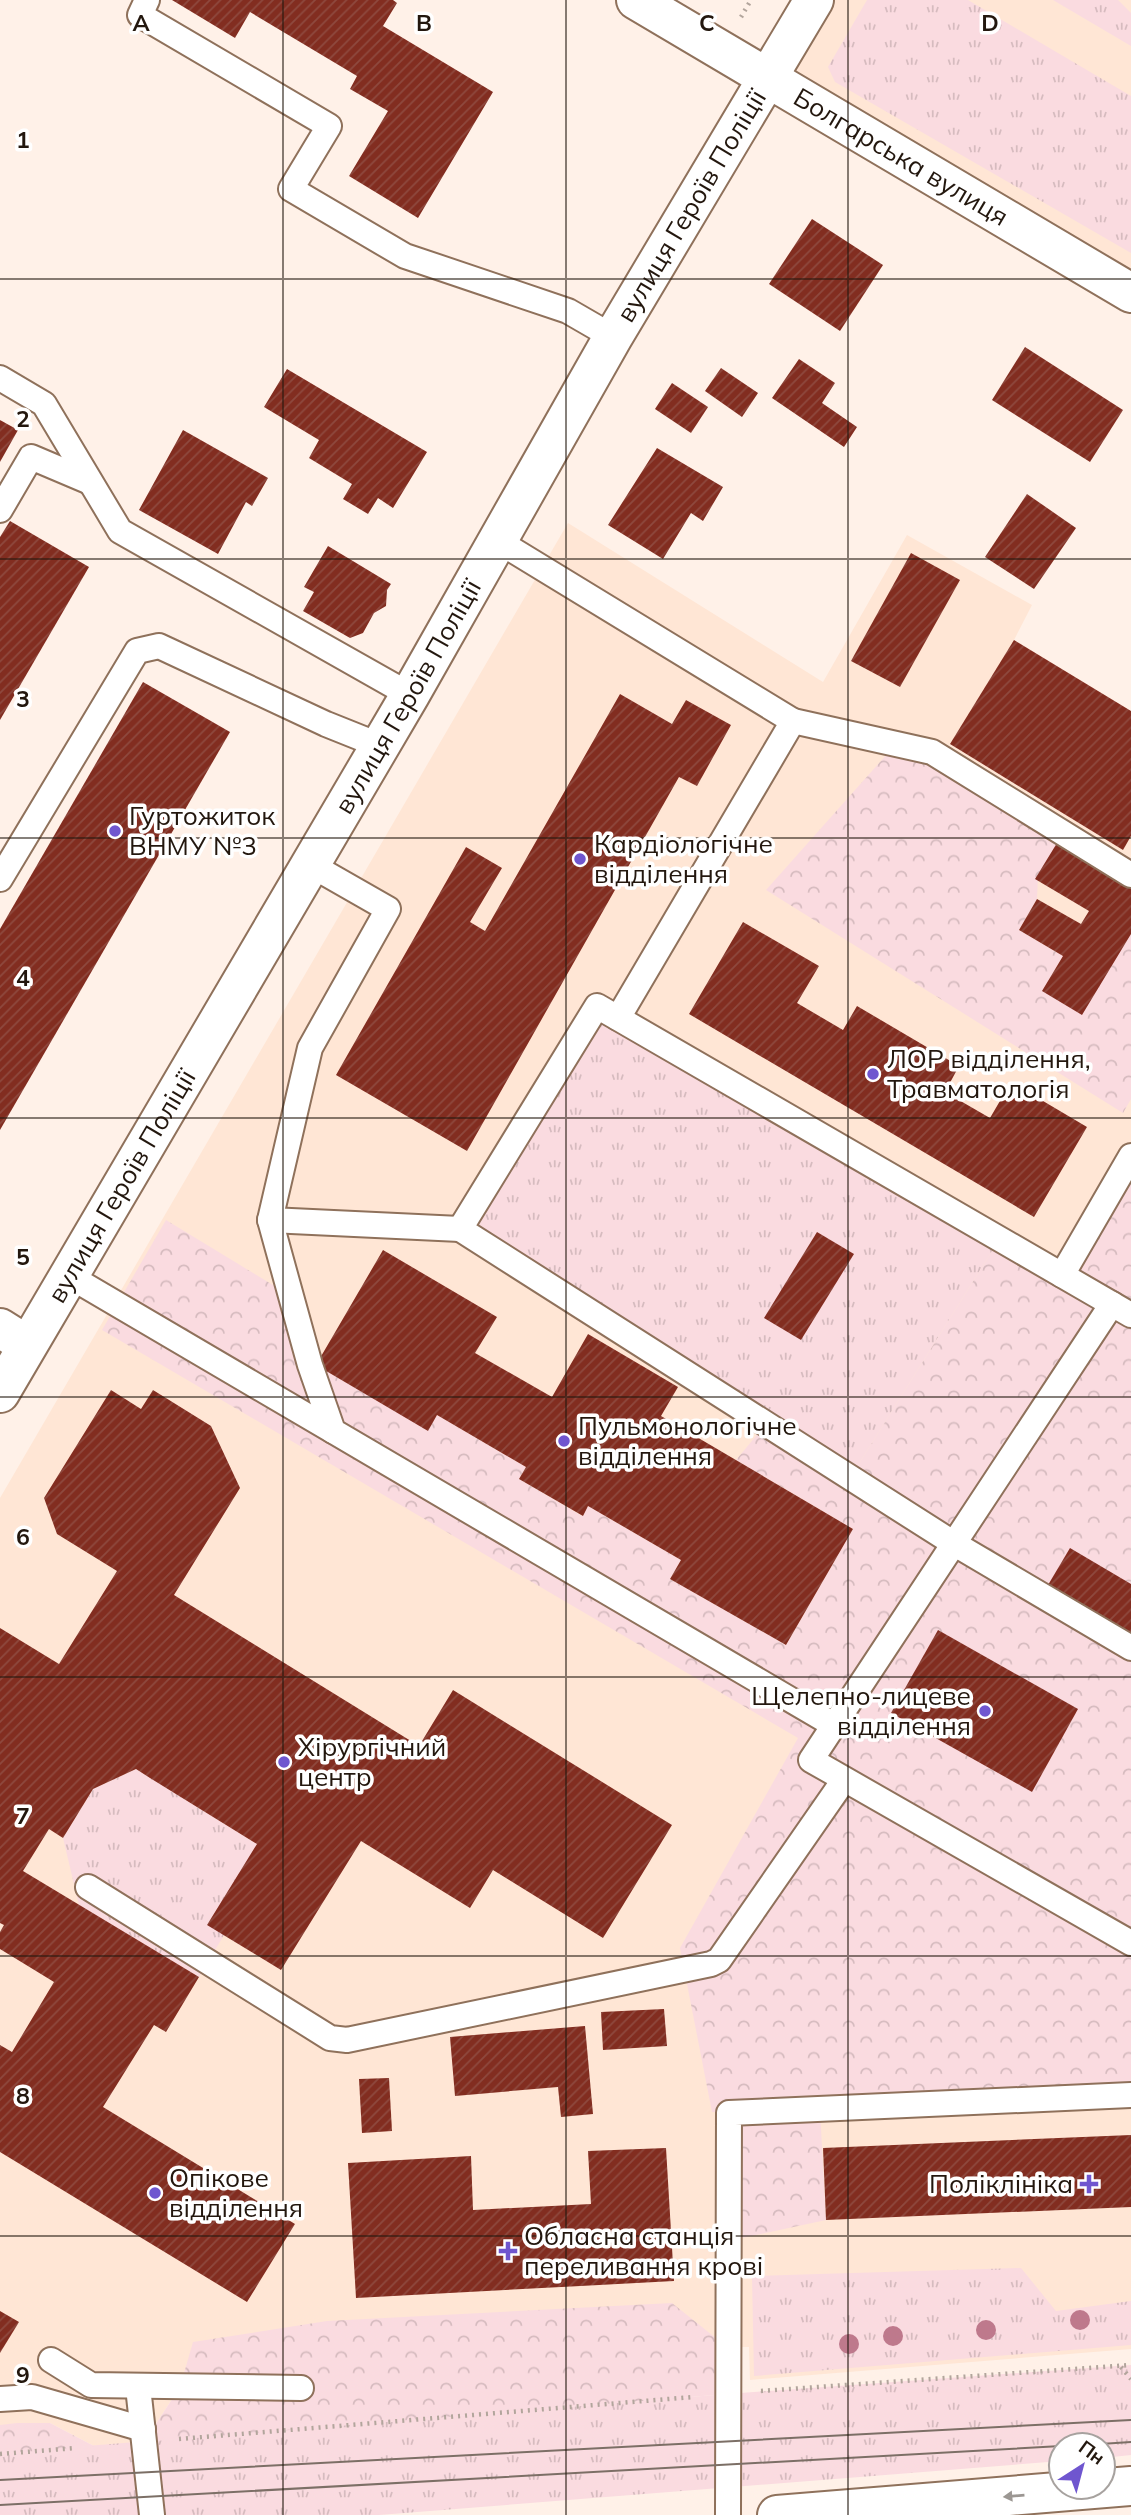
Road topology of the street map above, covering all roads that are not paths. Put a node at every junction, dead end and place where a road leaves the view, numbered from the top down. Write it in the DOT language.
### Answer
graph roads {
  1 [pos="147,0"];
  2 [pos="636,0"];
  3 [pos="814,0"];
  4 [pos="766,79"];
  5 [pos="1131,293"];
  6 [pos="613,337"];
  7 [pos="0,378"];
  8 [pos="90,482"];
  9 [pos="0,510"];
  10 [pos="498,541"];
  11 [pos="410,695"];
  12 [pos="793,721"];
  13 [pos="381,746"];
  14 [pos="311,865"];
  15 [pos="1131,875"];
  16 [pos="0,879"];
  17 [pos="618,1018"];
  18 [pos="1131,1156"];
  19 [pos="270,1220"];
  20 [pos="460,1229"];
  21 [pos="1062,1275"];
  22 [pos="69,1276"];
  23 [pos="1121,1309"];
  24 [pos="14,1337"];
  25 [pos="0,1393"];
  26 [pos="333,1431"];
  27 [pos="953,1543"];
  28 [pos="1131,1648"];
  29 [pos="832,1724"];
  30 [pos="844,1780"];
  31 [pos="88,1887"];
  32 [pos="1131,1942"];
  33 [pos="1131,2095"];
  34 [pos="51,2360"];
  35 [pos="138,2387"];
  36 [pos="301,2388"];
  37 [pos="0,2399"];
  38 [pos="143,2436"];
  39 [pos="1131,2486"];
  40 [pos="152,2515"];
  41 [pos="728,2515"];
  42 [pos="777,2515"];
  1 -- 6 [label="lane"];
  2 -- 4 [label="street, Болгарська вулиця"];
  3 -- 4 [label="street, вулиця Героїв Поліції"];
  4 -- 5 [label="street, Болгарська вулиця"];
  4 -- 6 [label="street, вулиця Героїв Поліції"];
  6 -- 10 [label="street, вулиця Героїв Поліції"];
  7 -- 8 [label="lane"];
  8 -- 9 [label="lane"];
  8 -- 11 [label="lane"];
  10 -- 11 [label="street, вулиця Героїв Поліції"];
  10 -- 12 [label="lane"];
  11 -- 13 [label="street, вулиця Героїв Поліції"];
  12 -- 15 [label="lane"];
  12 -- 17 [label="lane"];
  13 -- 14 [label="street, вулиця Героїв Поліції"];
  13 -- 16 [label="lane"];
  14 -- 19 [label="lane"];
  14 -- 22 [label="street, вулиця Героїв Поліції"];
  17 -- 20 [label="lane"];
  17 -- 21 [label="lane"];
  18 -- 21 [label="lane"];
  19 -- 20 [label="lane"];
  19 -- 26 [label="lane"];
  20 -- 27 [label="lane"];
  21 -- 23 [label="lane"];
  22 -- 24 [label="street, вулиця Героїв Поліції"];
  22 -- 26 [label="lane"];
  23 -- 27 [label="lane"];
  24 -- 25 [label="street, вулиця Героїв Поліції"];
  26 -- 29 [label="lane"];
  27 -- 28 [label="lane"];
  27 -- 29 [label="lane"];
  29 -- 30 [label="lane"];
  30 -- 31 [label="lane"];
  30 -- 32 [label="lane"];
  33 -- 41 [label="lane"];
  34 -- 35 [label="lane"];
  35 -- 36 [label="lane"];
  35 -- 38 [label="lane"];
  37 -- 38 [label="lane"];
  38 -- 40 [label="lane"];
  39 -- 42 [label="street, one-way"];
}
